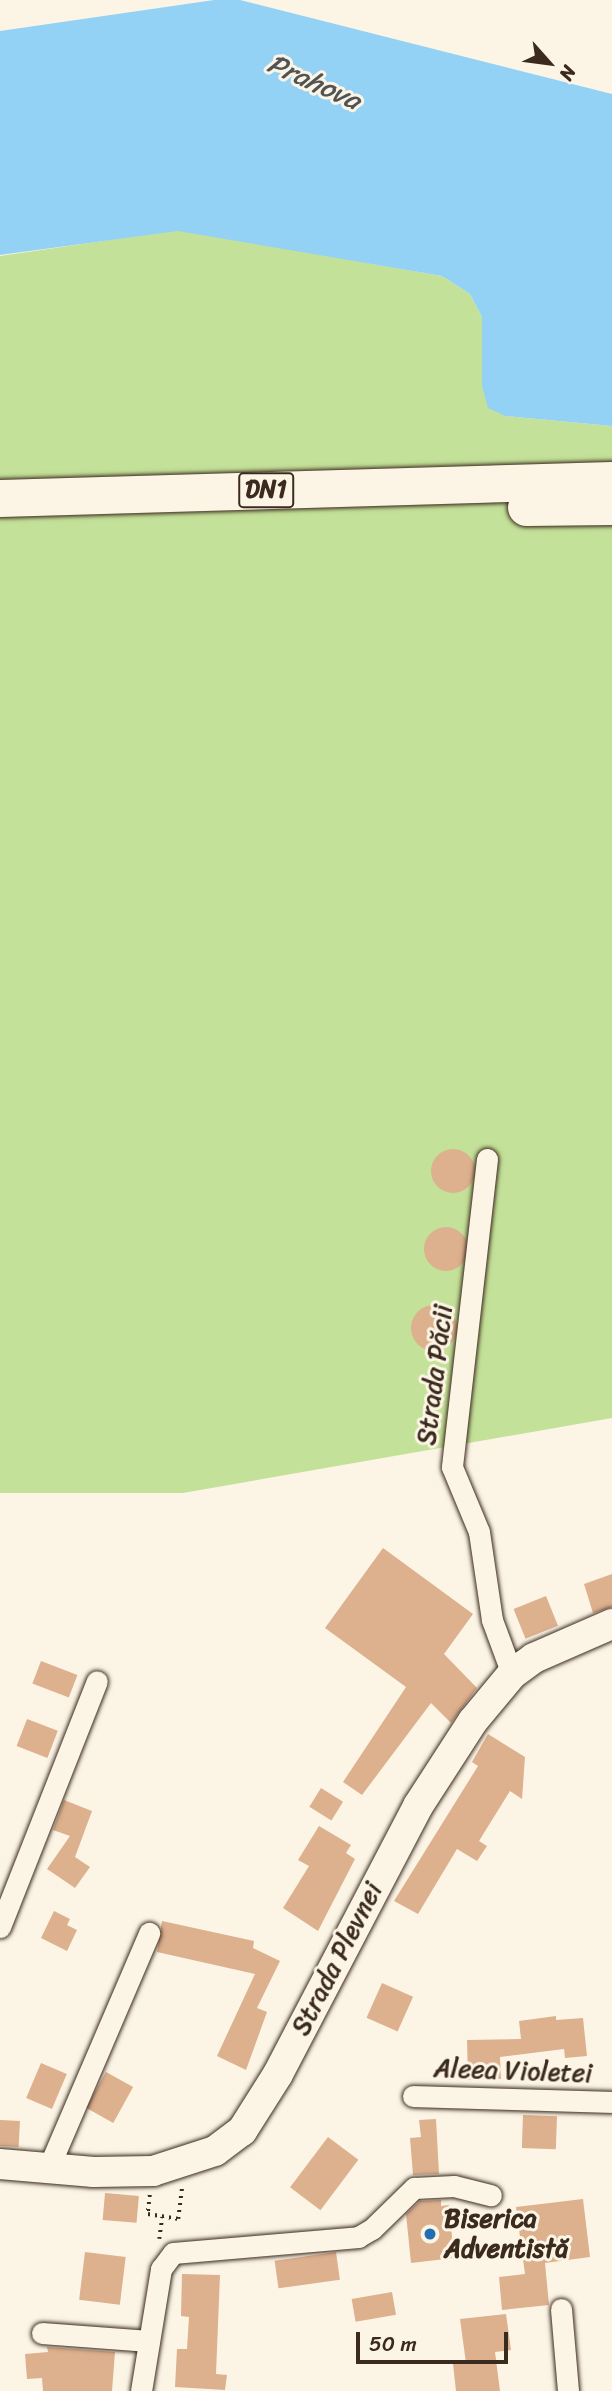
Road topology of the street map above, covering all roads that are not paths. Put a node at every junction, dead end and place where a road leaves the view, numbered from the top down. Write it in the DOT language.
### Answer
graph roads {
  1 [pos="612,480"];
  2 [pos="0,498"];
  3 [pos="612,506"];
  4 [pos="0,521"];
  5 [pos="487,1159"];
  6 [pos="612,1624"];
  7 [pos="512,1674"];
  8 [pos="97,1681"];
  9 [pos="0,1927"];
  10 [pos="149,1933"];
  11 [pos="413,2096"];
  12 [pos="612,2102"];
  13 [pos="0,2164"];
  14 [pos="48,2169"];
  15 [pos="491,2195"];
  16 [pos="561,2309"];
  17 [pos="42,2333"];
  18 [pos="149,2341"];
  19 [pos="141,2391"];
  20 [pos="568,2391"];
  1 -- 2 [label="highway, DN1"];
  3 -- 4 [label="highway, DN1"];
  5 -- 7 [label="street, Strada Păcii"];
  6 -- 7 [label="main road, Strada Plevnei"];
  7 -- 14 [label="main road, Strada Plevnei"];
  8 -- 9 [label="street"];
  10 -- 14 [label="street"];
  11 -- 12 [label="street, Aleea Violetei"];
  13 -- 14 [label="main road, Strada Plevnei"];
  15 -- 18 [label="street"];
  16 -- 20 [label="street"];
  17 -- 18 [label="street"];
  18 -- 19 [label="street"];
}
